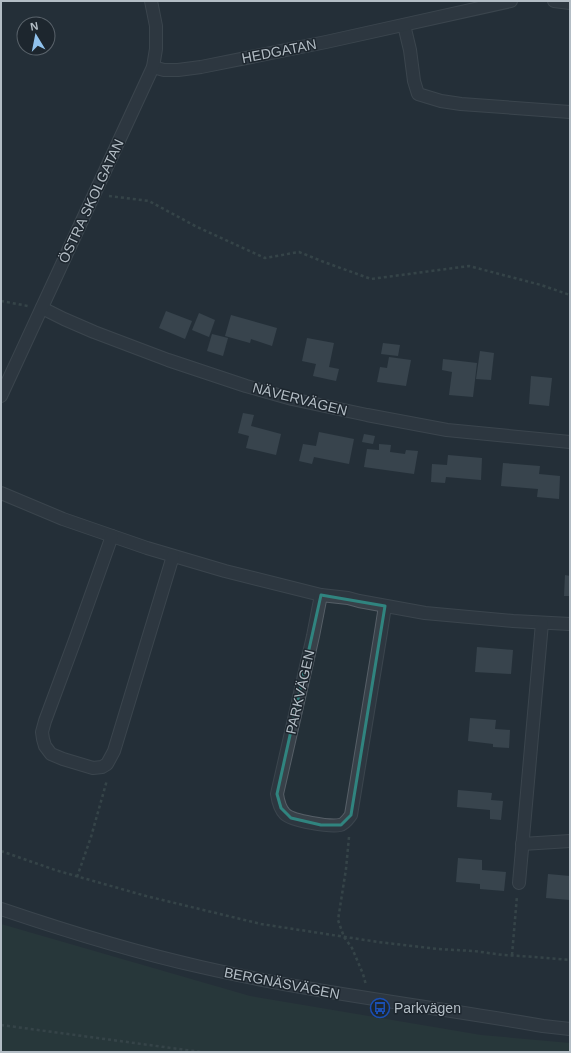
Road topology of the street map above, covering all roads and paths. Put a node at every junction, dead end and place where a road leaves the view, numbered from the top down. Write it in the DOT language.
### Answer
graph roads {
  1 [pos="151,1"];
  2 [pos="511,1"];
  3 [pos="554,1"];
  4 [pos="570,3"];
  5 [pos="404,25"];
  6 [pos="153,67"];
  7 [pos="570,112"];
  8 [pos="95,194"];
  9 [pos="570,295"];
  10 [pos="1,301"];
  11 [pos="42,308"];
  12 [pos="1,396"];
  13 [pos="570,442"];
  14 [pos="1,493"];
  15 [pos="112,536"];
  16 [pos="172,556"];
  17 [pos="321,595"];
  18 [pos="384,606"];
  19 [pos="542,623"];
  20 [pos="570,624"];
  21 [pos="102,767"];
  22 [pos="341,825"];
  23 [pos="570,841"];
  24 [pos="522,844"];
  25 [pos="1,850"];
  26 [pos="77,876"];
  27 [pos="519,883"];
  28 [pos="1,909"];
  29 [pos="344,938"];
  30 [pos="512,955"];
  31 [pos="570,960"];
  32 [pos="369,999"];
  33 [pos="1,1025"];
  34 [pos="570,1029"];
  35 [pos="201,1052"];
  1 -- 6 [label="street, ÖSTRA SKOLGATAN"];
  2 -- 5 [label="street, HEDGATAN"];
  3 -- 4 [label="street"];
  5 -- 6 [label="street, HEDGATAN"];
  5 -- 7 [label="street"];
  6 -- 8 [label="street, ÖSTRA SKOLGATAN"];
  8 -- 9 [label="path"];
  8 -- 11 [label="street, ÖSTRA SKOLGATAN"];
  10 -- 11 [label="path"];
  11 -- 12 [label="street, ÖSTRA SKOLGATAN"];
  11 -- 13 [label="street, NÄVERVÄGEN"];
  14 -- 15 [label="street"];
  15 -- 16 [label="street"];
  15 -- 21 [label="street"];
  16 -- 17 [label="street"];
  16 -- 21 [label="street"];
  17 -- 18 [label="street"];
  17 -- 22 [label="street, PARKVÄGEN"];
  18 -- 19 [label="street"];
  18 -- 22 [label="street"];
  19 -- 20 [label="street"];
  19 -- 24 [label="street"];
  21 -- 26 [label="path"];
  22 -- 29 [label="path"];
  23 -- 24 [label="street"];
  24 -- 27 [label="street"];
  25 -- 26 [label="path"];
  26 -- 29 [label="path"];
  27 -- 30 [label="path"];
  28 -- 32 [label="street, BERGNÄSVÄGEN"];
  29 -- 30 [label="path"];
  29 -- 32 [label="path"];
  30 -- 31 [label="path"];
  32 -- 34 [label="street, BERGNÄSVÄGEN"];
  33 -- 35 [label="path"];
}
